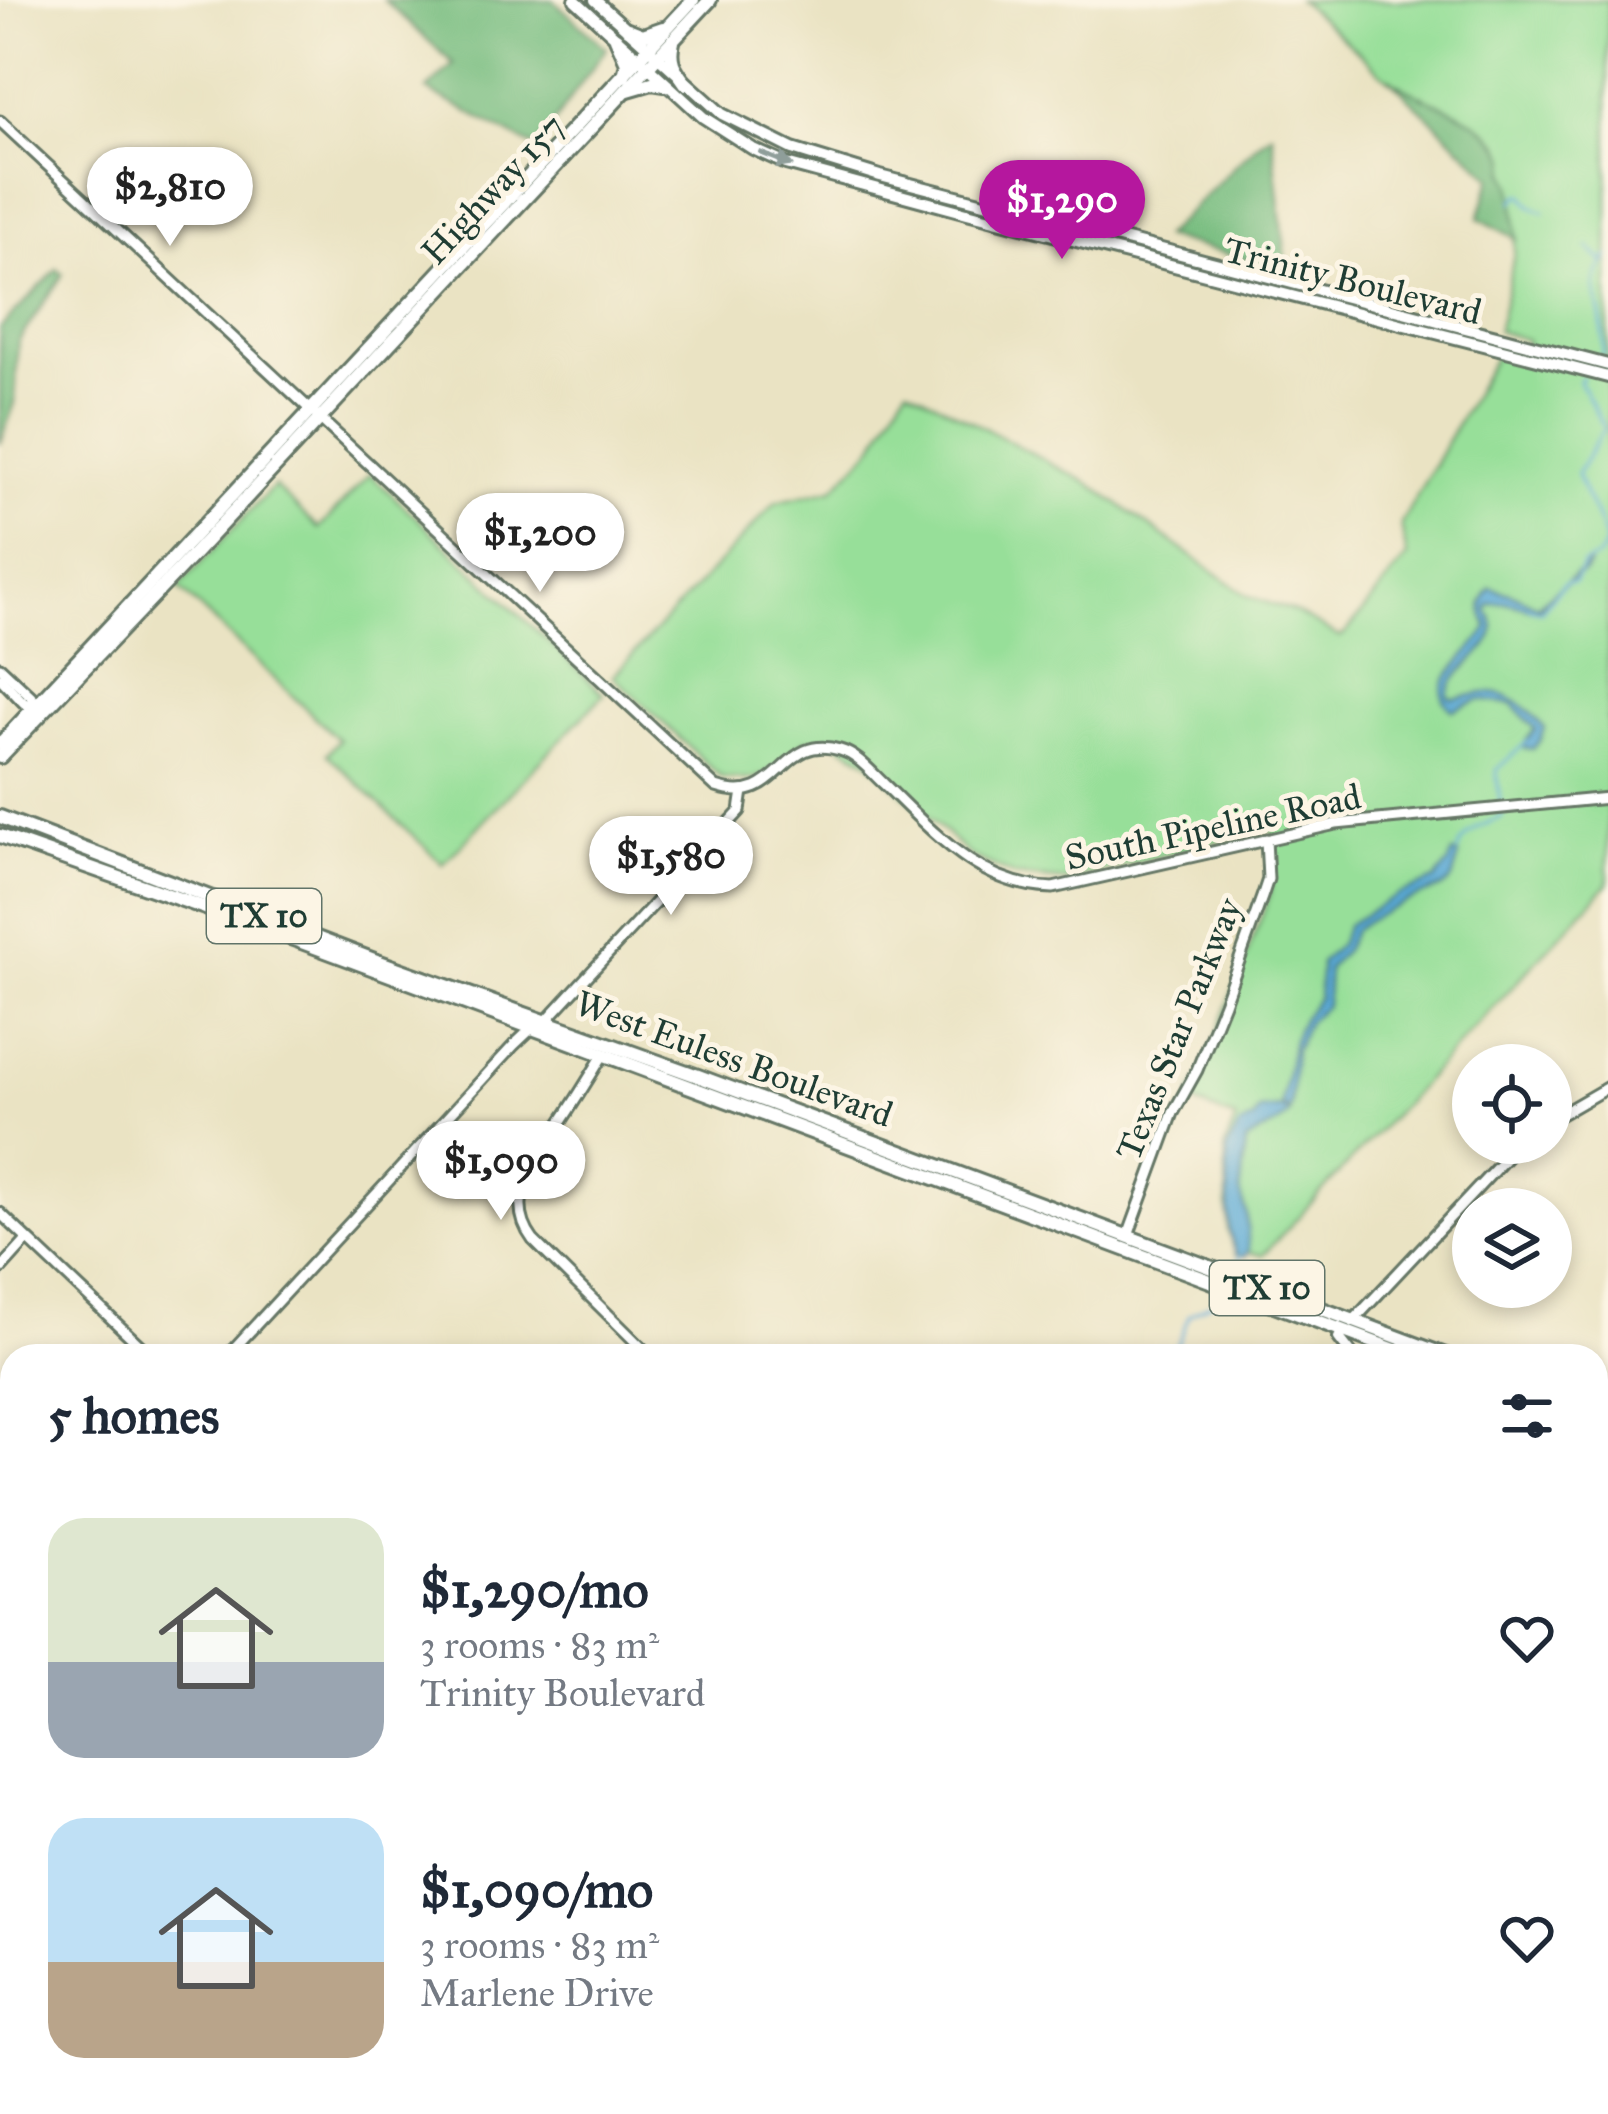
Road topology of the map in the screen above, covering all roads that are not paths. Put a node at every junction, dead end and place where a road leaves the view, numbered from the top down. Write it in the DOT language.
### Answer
graph roads {
  1 [pos="575,0"];
  2 [pos="595,0"];
  3 [pos="693,0"];
  4 [pos="710,0"];
  5 [pos="671,32"];
  6 [pos="622,34"];
  7 [pos="648,58"];
  8 [pos="625,83"];
  9 [pos="686,84"];
  10 [pos="665,85"];
  11 [pos="0,122"];
  12 [pos="878,183"];
  13 [pos="1528,351"];
  14 [pos="1608,364"];
  15 [pos="1608,377"];
  16 [pos="315,414"];
  17 [pos="0,667"];
  18 [pos="0,678"];
  19 [pos="39,709"];
  20 [pos="0,744"];
  21 [pos="0,757"];
  22 [pos="743,791"];
  23 [pos="1608,798"];
  24 [pos="4,816"];
  25 [pos="0,838"];
  26 [pos="1266,839"];
  27 [pos="77,845"];
  28 [pos="71,862"];
  29 [pos="157,877"];
  30 [pos="140,886"];
  31 [pos="545,1022"];
  32 [pos="531,1029"];
  33 [pos="603,1055"];
  34 [pos="1608,1088"];
  35 [pos="1572,1108"];
  36 [pos="1500,1164"];
  37 [pos="0,1213"];
  38 [pos="27,1240"];
  39 [pos="1125,1243"];
  40 [pos="0,1270"];
  41 [pos="1348,1326"];
  42 [pos="139,1344"];
  43 [pos="238,1344"];
  44 [pos="638,1344"];
  45 [pos="1344,1344"];
  46 [pos="1398,1344"];
  1 -- 6 [label="main road, Trinity Boulevard"];
  2 -- 6 [label="main road, Trinity Boulevard"];
  3 -- 5 [label="main road, Highway 157"];
  4 -- 5 [label="main road, Highway 157"];
  5 -- 6 [label="main road"];
  5 -- 7 [label="main road, Highway 157"];
  5 -- 9 [label="main road"];
  6 -- 7 [label="main road, Trinity Boulevard"];
  6 -- 8 [label="main road"];
  7 -- 8 [label="main road, Highway 157"];
  7 -- 9 [label="main road, Trinity Boulevard"];
  7 -- 10 [label="main road, Trinity Boulevard"];
  8 -- 10 [label="main road"];
  8 -- 16 [label="main road, Highway 157"];
  9 -- 12 [label="main road, Trinity Boulevard"];
  10 -- 12 [label="main road, Trinity Boulevard, one-way"];
  11 -- 16 [label="street"];
  12 -- 13 [label="main road, Trinity Boulevard"];
  13 -- 14 [label="main road, Trinity Boulevard"];
  13 -- 15 [label="main road, Trinity Boulevard"];
  16 -- 19 [label="main road, Highway 157"];
  16 -- 22 [label="street"];
  17 -- 19 [label="street"];
  18 -- 19 [label="street"];
  19 -- 20 [label="main road"];
  19 -- 21 [label="main road"];
  22 -- 26 [label="street, South Pipeline Road"];
  22 -- 31 [label="street"];
  23 -- 26 [label="street, South Pipeline Road"];
  24 -- 27 [label="main road, West Euless Boulevard / TX 10"];
  25 -- 28 [label="main road, West Euless Boulevard / TX 10"];
  26 -- 39 [label="street, Texas Star Parkway"];
  27 -- 28 [label="main road"];
  27 -- 29 [label="main road, West Euless Boulevard / TX 10"];
  28 -- 30 [label="main road, West Euless Boulevard / TX 10"];
  29 -- 30 [label="main road"];
  29 -- 31 [label="main road, West Euless Boulevard / TX 10"];
  30 -- 32 [label="main road, West Euless Boulevard / TX 10"];
  31 -- 32 [label="street"];
  31 -- 39 [label="main road, West Euless Boulevard / TX 10"];
  32 -- 33 [label="main road, West Euless Boulevard / TX 10"];
  32 -- 43 [label="street"];
  33 -- 39 [label="main road, West Euless Boulevard / TX 10"];
  33 -- 44 [label="street"];
  34 -- 35 [label="street"];
  36 -- 41 [label="street"];
  37 -- 38 [label="street"];
  38 -- 40 [label="street"];
  38 -- 42 [label="street"];
  39 -- 41 [label="main road, West Euless Boulevard / TX 10"];
  39 -- 41 [label="main road, West Euless Boulevard / TX 10"];
  41 -- 45 [label="main road"];
  41 -- 46 [label="main road, West Euless Boulevard / TX 10"];
}
